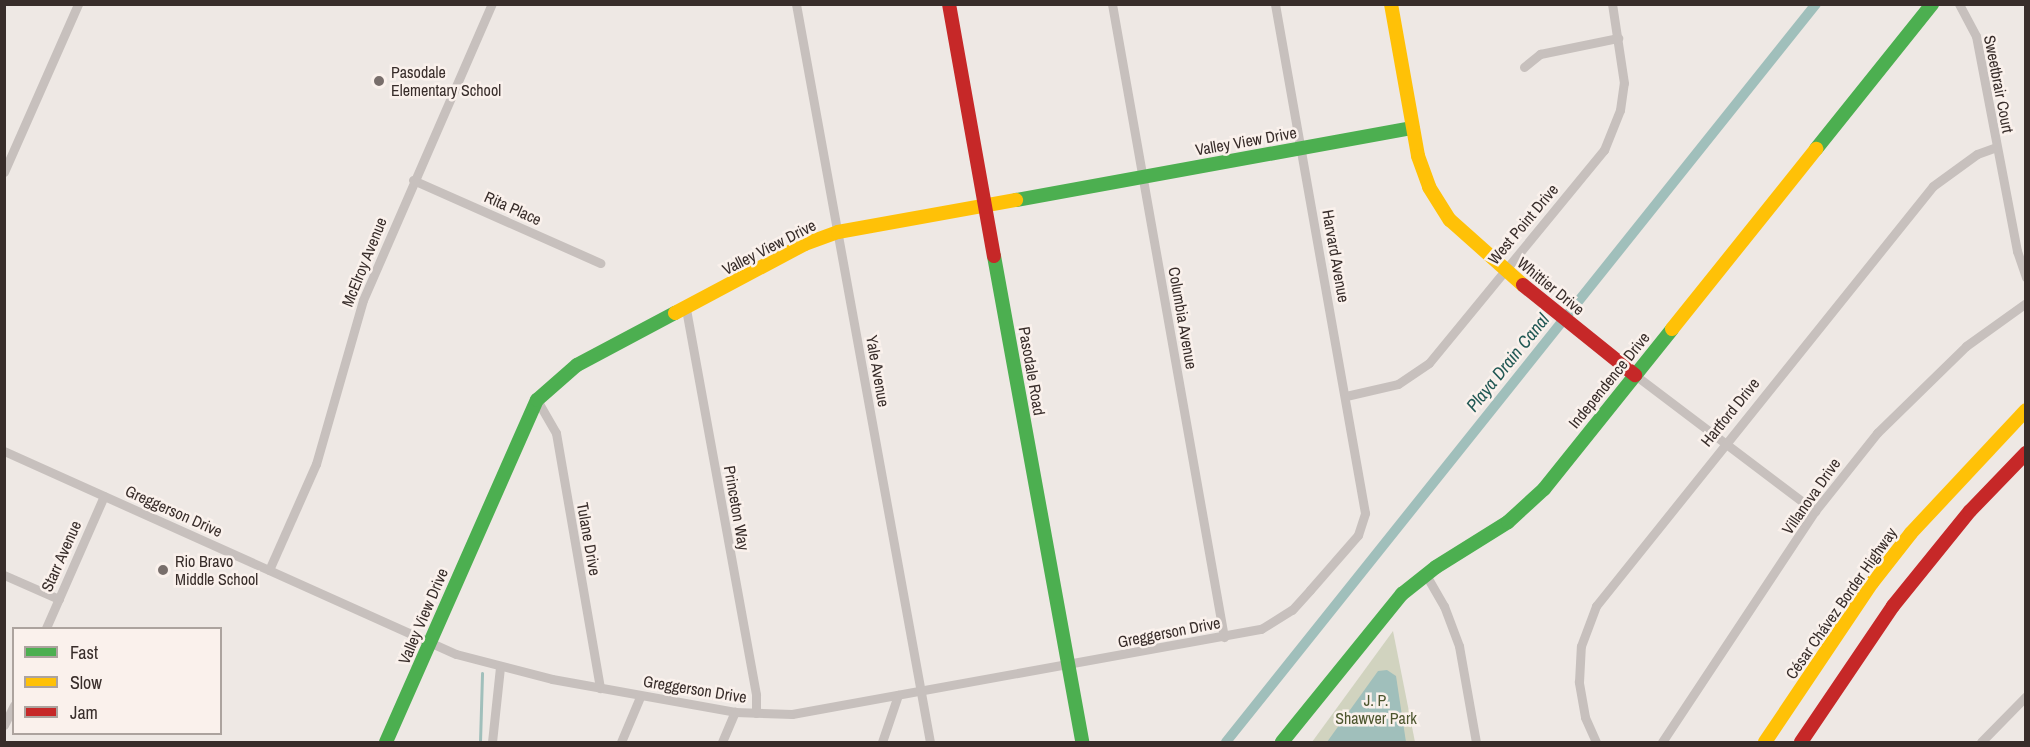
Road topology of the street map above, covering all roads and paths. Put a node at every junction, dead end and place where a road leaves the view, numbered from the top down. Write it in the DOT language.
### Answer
graph roads {
  1 [pos="78,4"];
  2 [pos="492,4"];
  3 [pos="796,4"];
  4 [pos="949,4"];
  5 [pos="1112,4"];
  6 [pos="1275,4"];
  7 [pos="1391,4"];
  8 [pos="1612,4"];
  9 [pos="1932,4"];
  10 [pos="1959,4"];
  11 [pos="1618,38"];
  12 [pos="1524,67"];
  13 [pos="1413,128"];
  14 [pos="1996,147"];
  15 [pos="1301,148"];
  16 [pos="4,172"];
  17 [pos="1142,176"];
  18 [pos="413,180"];
  19 [pos="985,205"];
  20 [pos="837,232"];
  21 [pos="600,263"];
  22 [pos="1504,270"];
  23 [pos="2025,277"];
  24 [pos="2025,303"];
  25 [pos="686,309"];
  26 [pos="1635,375"];
  27 [pos="1346,396"];
  28 [pos="537,400"];
  29 [pos="2025,410"];
  30 [pos="1724,442"];
  31 [pos="4,452"];
  32 [pos="2025,453"];
  33 [pos="104,496"];
  34 [pos="1815,511"];
  35 [pos="1365,513"];
  36 [pos="269,570"];
  37 [pos="4,575"];
  38 [pos="1426,575"];
  39 [pos="59,599"];
  40 [pos="46,627"];
  41 [pos="1224,637"];
  42 [pos="429,643"];
  43 [pos="1068,665"];
  44 [pos="500,667"];
  45 [pos="600,688"];
  46 [pos="920,691"];
  47 [pos="898,695"];
  48 [pos="2025,696"];
  49 [pos="640,697"];
  50 [pos="12,709"];
  51 [pos="735,712"];
  52 [pos="756,713"];
  53 [pos="4,725"];
  54 [pos="386,742"];
  55 [pos="492,742"];
  56 [pos="621,742"];
  57 [pos="722,742"];
  58 [pos="882,742"];
  59 [pos="930,742"];
  60 [pos="1082,742"];
  61 [pos="1282,742"];
  62 [pos="1476,742"];
  63 [pos="1596,742"];
  64 [pos="1662,742"];
  65 [pos="1765,742"];
  66 [pos="1801,742"];
  67 [pos="1982,742"];
  1 -- 16 [label="street"];
  2 -- 18 [label="street, McElroy Avenue"];
  3 -- 20 [label="street, Yale Avenue"];
  4 -- 19 [label="main road, Pasodale Road"];
  5 -- 17 [label="street, Columbia Avenue"];
  6 -- 15 [label="street, Harvard Avenue"];
  7 -- 13 [label="main road, Whittier Drive"];
  8 -- 11 [label="street, West Point Drive"];
  9 -- 26 [label="main road, Independence Drive"];
  10 -- 14 [label="street, Sweetbrair Court"];
  11 -- 12 [label="street"];
  11 -- 22 [label="street, West Point Drive"];
  13 -- 15 [label="main road, Valley View Drive"];
  13 -- 22 [label="main road, Whittier Drive"];
  14 -- 23 [label="street, Sweetbrair Court"];
  14 -- 30 [label="street, Hartford Drive"];
  15 -- 17 [label="main road, Valley View Drive"];
  15 -- 27 [label="street, Harvard Avenue"];
  17 -- 19 [label="main road, Valley View Drive"];
  17 -- 41 [label="street, Columbia Avenue"];
  18 -- 21 [label="street, Rita Place"];
  18 -- 36 [label="street, McElroy Avenue"];
  19 -- 20 [label="main road, Valley View Drive"];
  19 -- 43 [label="main road, Pasodale Road"];
  20 -- 25 [label="main road, Valley View Drive"];
  20 -- 46 [label="street, Yale Avenue"];
  22 -- 26 [label="main road, Whittier Drive"];
  22 -- 27 [label="street, West Point Drive"];
  24 -- 34 [label="street, Villanova Drive"];
  25 -- 28 [label="main road, Valley View Drive"];
  25 -- 52 [label="street, Princeton Way"];
  26 -- 30 [label="street, Whittier Drive"];
  26 -- 38 [label="main road, Independence Drive"];
  27 -- 35 [label="street, Harvard Avenue"];
  28 -- 42 [label="main road, Valley View Drive"];
  28 -- 45 [label="street, Tulane Drive"];
  29 -- 65 [label="main road, César Chávez Border Highway"];
  30 -- 34 [label="street, Whittier Drive"];
  30 -- 63 [label="street, Hartford Drive"];
  31 -- 33 [label="street, Greggerson Drive"];
  32 -- 66 [label="main road"];
  33 -- 36 [label="street, Greggerson Drive"];
  33 -- 39 [label="street, Starr Avenue"];
  34 -- 64 [label="street, Villanova Drive"];
  35 -- 41 [label="street, Greggerson Drive"];
  36 -- 42 [label="street, Greggerson Drive"];
  37 -- 39 [label="street"];
  38 -- 61 [label="main road, Independence Drive"];
  38 -- 62 [label="street"];
  39 -- 40 [label="street, Starr Avenue"];
  41 -- 43 [label="street, Greggerson Drive"];
  42 -- 44 [label="street, Greggerson Drive"];
  42 -- 54 [label="main road, Valley View Drive"];
  43 -- 46 [label="street, Greggerson Drive"];
  43 -- 60 [label="main road, Pasodale Road"];
  44 -- 45 [label="street, Greggerson Drive"];
  44 -- 55 [label="street"];
  45 -- 49 [label="street, Greggerson Drive"];
  46 -- 47 [label="street, Greggerson Drive"];
  46 -- 59 [label="street, Yale Avenue"];
  47 -- 52 [label="street, Greggerson Drive"];
  47 -- 58 [label="street"];
  48 -- 67 [label="street"];
  49 -- 51 [label="street, Greggerson Drive"];
  49 -- 56 [label="street"];
  50 -- 53 [label="street"];
  51 -- 52 [label="street, Greggerson Drive"];
  51 -- 57 [label="street"];
}
